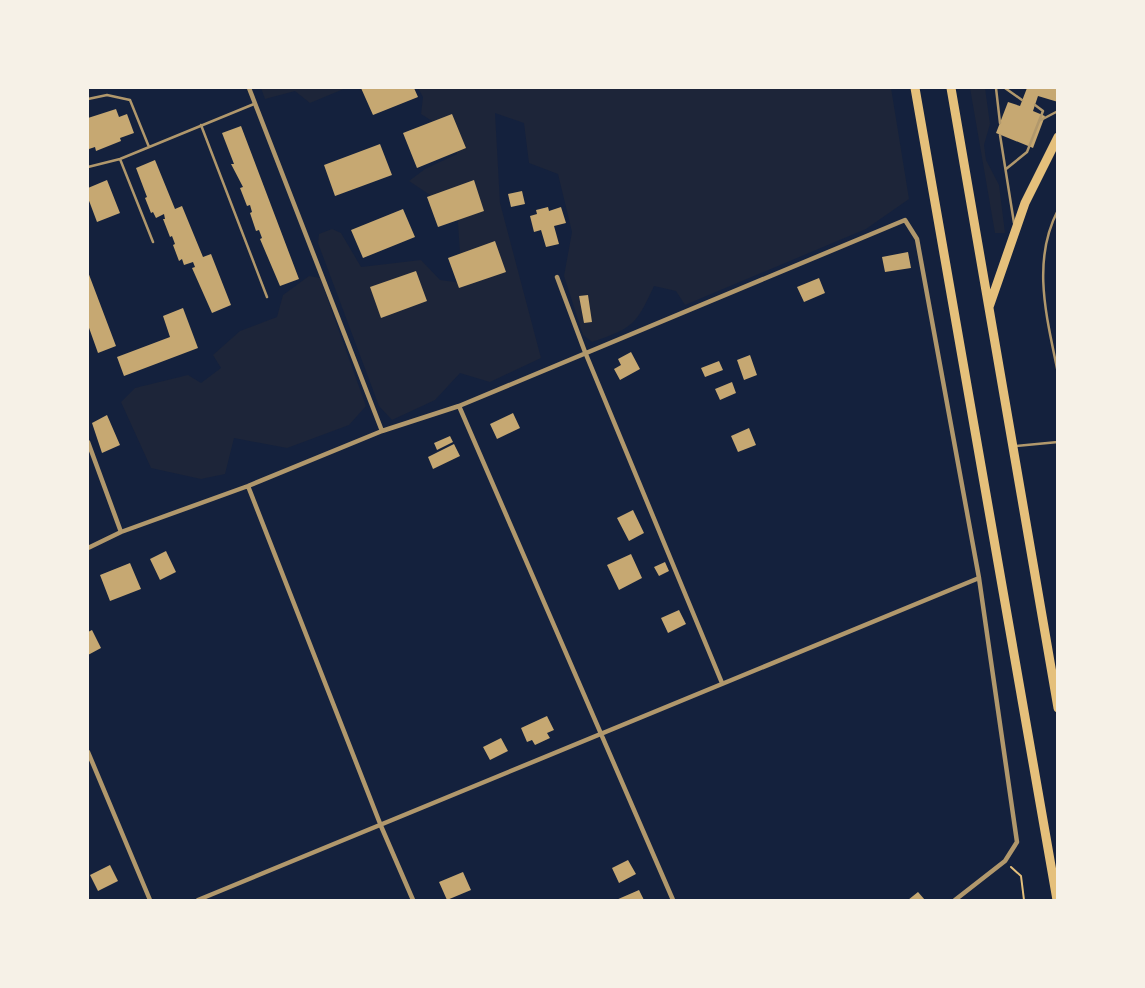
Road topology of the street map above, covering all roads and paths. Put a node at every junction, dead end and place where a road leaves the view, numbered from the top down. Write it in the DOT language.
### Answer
graph roads {
  1 [pos="249,88"];
  2 [pos="915,88"];
  3 [pos="951,88"];
  4 [pos="996,88"];
  5 [pos="1005,88"];
  6 [pos="88,99"];
  7 [pos="1022,100"];
  8 [pos="255,104"];
  9 [pos="1035,105"];
  10 [pos="1058,111"];
  11 [pos="1039,121"];
  12 [pos="1000,123"];
  13 [pos="201,125"];
  14 [pos="1000,135"];
  15 [pos="1058,137"];
  16 [pos="149,147"];
  17 [pos="1058,155"];
  18 [pos="120,159"];
  19 [pos="88,167"];
  20 [pos="1041,168"];
  21 [pos="1006,169"];
  22 [pos="1058,210"];
  23 [pos="1016,230"];
  24 [pos="153,242"];
  25 [pos="557,276"];
  26 [pos="267,297"];
  27 [pos="989,308"];
  28 [pos="585,352"];
  29 [pos="1058,373"];
  30 [pos="458,406"];
  31 [pos="382,431"];
  32 [pos="88,442"];
  33 [pos="1058,442"];
  34 [pos="1012,446"];
  35 [pos="248,486"];
  36 [pos="121,532"];
  37 [pos="88,548"];
  38 [pos="979,578"];
  39 [pos="722,683"];
  40 [pos="1058,708"];
  41 [pos="599,735"];
  42 [pos="88,752"];
  43 [pos="381,826"];
  44 [pos="1005,861"];
  45 [pos="150,901"];
  46 [pos="198,901"];
  47 [pos="413,901"];
  48 [pos="673,901"];
  49 [pos="955,901"];
  50 [pos="1024,901"];
  51 [pos="1057,901"];
  1 -- 8 [label="street"];
  2 -- 51 [label="highway"];
  3 -- 27 [label="highway"];
  4 -- 12 [label="lane"];
  5 -- 7 [label="lane"];
  6 -- 16 [label="lane"];
  8 -- 13 [label="lane"];
  8 -- 31 [label="street"];
  9 -- 11 [label="lane"];
  10 -- 11 [label="lane"];
  11 -- 21 [label="lane"];
  13 -- 16 [label="lane"];
  13 -- 26 [label="lane"];
  14 -- 21 [label="lane"];
  15 -- 20 [label="highway"];
  16 -- 18 [label="lane"];
  17 -- 20 [label="highway"];
  18 -- 19 [label="lane"];
  18 -- 24 [label="lane"];
  20 -- 23 [label="highway"];
  21 -- 23 [label="lane"];
  22 -- 29 [label="lane"];
  23 -- 27 [label="highway"];
  25 -- 28 [label="street"];
  27 -- 34 [label="highway"];
  28 -- 30 [label="street"];
  28 -- 38 [label="street"];
  28 -- 39 [label="street"];
  30 -- 31 [label="street"];
  30 -- 41 [label="street"];
  31 -- 35 [label="street"];
  32 -- 36 [label="street"];
  33 -- 34 [label="lane"];
  34 -- 40 [label="highway"];
  35 -- 36 [label="street"];
  35 -- 43 [label="street"];
  36 -- 37 [label="street"];
  38 -- 39 [label="street"];
  38 -- 44 [label="street"];
  39 -- 41 [label="street"];
  41 -- 43 [label="street"];
  41 -- 48 [label="street"];
  42 -- 45 [label="street"];
  43 -- 46 [label="street"];
  43 -- 47 [label="street"];
  44 -- 49 [label="street"];
  44 -- 50 [label="path"];
}
